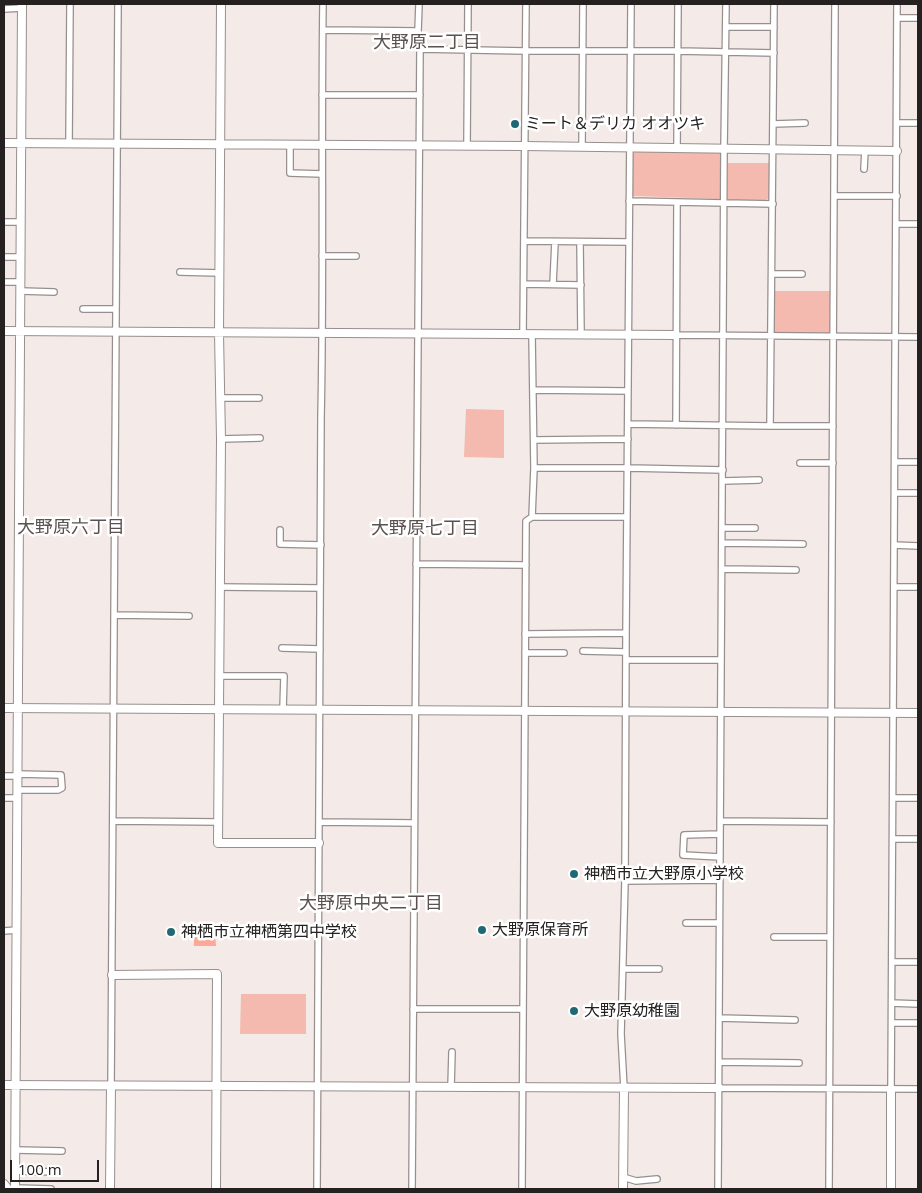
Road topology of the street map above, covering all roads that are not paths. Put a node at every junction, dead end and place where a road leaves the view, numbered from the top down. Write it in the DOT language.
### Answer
graph roads {
  1 [pos="70,4"];
  2 [pos="118,4"];
  3 [pos="221,4"];
  4 [pos="323,4"];
  5 [pos="419,4"];
  6 [pos="468,4"];
  7 [pos="526,4"];
  8 [pos="583,4"];
  9 [pos="631,4"];
  10 [pos="678,4"];
  11 [pos="726,4"];
  12 [pos="774,4"];
  13 [pos="836,4"];
  14 [pos="898,4"];
  15 [pos="22,6"];
  16 [pos="4,8"];
  17 [pos="897,18"];
  18 [pos="918,18"];
  19 [pos="726,27"];
  20 [pos="774,27"];
  21 [pos="323,30"];
  22 [pos="418,31"];
  23 [pos="420,49"];
  24 [pos="468,50"];
  25 [pos="525,51"];
  26 [pos="583,51"];
  27 [pos="630,51"];
  28 [pos="678,51"];
  29 [pos="726,52"];
  30 [pos="774,53"];
  31 [pos="420,95"];
  32 [pos="322,96"];
  33 [pos="805,123"];
  34 [pos="897,123"];
  35 [pos="918,123"];
  36 [pos="773,124"];
  37 [pos="21,142"];
  38 [pos="4,143"];
  39 [pos="69,143"];
  40 [pos="117,143"];
  41 [pos="220,144"];
  42 [pos="290,145"];
  43 [pos="322,145"];
  44 [pos="420,146"];
  45 [pos="467,146"];
  46 [pos="524,146"];
  47 [pos="582,147"];
  48 [pos="630,148"];
  49 [pos="677,148"];
  50 [pos="724,149"];
  51 [pos="773,149"];
  52 [pos="835,150"];
  53 [pos="864,150"];
  54 [pos="897,151"];
  55 [pos="864,169"];
  56 [pos="322,174"];
  57 [pos="835,196"];
  58 [pos="897,196"];
  59 [pos="629,201"];
  60 [pos="677,203"];
  61 [pos="724,203"];
  62 [pos="773,204"];
  63 [pos="4,222"];
  64 [pos="21,222"];
  65 [pos="897,224"];
  66 [pos="918,224"];
  67 [pos="524,241"];
  68 [pos="555,242"];
  69 [pos="580,242"];
  70 [pos="629,242"];
  71 [pos="322,256"];
  72 [pos="356,256"];
  73 [pos="4,257"];
  74 [pos="21,257"];
  75 [pos="180,272"];
  76 [pos="220,273"];
  77 [pos="772,274"];
  78 [pos="802,274"];
  79 [pos="4,282"];
  80 [pos="21,282"];
  81 [pos="524,284"];
  82 [pos="553,284"];
  83 [pos="581,285"];
  84 [pos="21,291"];
  85 [pos="54,292"];
  86 [pos="84,309"];
  87 [pos="116,309"];
  88 [pos="4,331"];
  89 [pos="21,331"];
  90 [pos="116,332"];
  91 [pos="219,332"];
  92 [pos="323,334"];
  93 [pos="417,334"];
  94 [pos="523,334"];
  95 [pos="532,334"];
  96 [pos="581,334"];
  97 [pos="628,335"];
  98 [pos="676,335"];
  99 [pos="723,335"];
  100 [pos="771,336"];
  101 [pos="834,337"];
  102 [pos="896,337"];
  103 [pos="918,337"];
  104 [pos="533,390"];
  105 [pos="628,391"];
  106 [pos="220,398"];
  107 [pos="259,398"];
  108 [pos="628,424"];
  109 [pos="723,425"];
  110 [pos="676,426"];
  111 [pos="770,426"];
  112 [pos="833,426"];
  113 [pos="260,438"];
  114 [pos="221,439"];
  115 [pos="628,439"];
  116 [pos="534,440"];
  117 [pos="895,462"];
  118 [pos="918,462"];
  119 [pos="800,463"];
  120 [pos="833,463"];
  121 [pos="534,468"];
  122 [pos="628,468"];
  123 [pos="723,470"];
  124 [pos="759,480"];
  125 [pos="723,481"];
  126 [pos="895,493"];
  127 [pos="918,493"];
  128 [pos="532,517"];
  129 [pos="627,517"];
  130 [pos="722,528"];
  131 [pos="755,528"];
  132 [pos="280,530"];
  133 [pos="722,543"];
  134 [pos="803,544"];
  135 [pos="320,545"];
  136 [pos="894,545"];
  137 [pos="918,546"];
  138 [pos="416,564"];
  139 [pos="526,565"];
  140 [pos="722,569"];
  141 [pos="796,570"];
  142 [pos="219,587"];
  143 [pos="894,587"];
  144 [pos="918,587"];
  145 [pos="320,588"];
  146 [pos="114,614"];
  147 [pos="189,616"];
  148 [pos="525,634"];
  149 [pos="626,634"];
  150 [pos="282,648"];
  151 [pos="320,648"];
  152 [pos="583,651"];
  153 [pos="626,652"];
  154 [pos="525,653"];
  155 [pos="564,653"];
  156 [pos="626,660"];
  157 [pos="720,660"];
  158 [pos="219,676"];
  159 [pos="4,708"];
  160 [pos="18,708"];
  161 [pos="114,708"];
  162 [pos="219,708"];
  163 [pos="283,709"];
  164 [pos="320,710"];
  165 [pos="415,710"];
  166 [pos="525,710"];
  167 [pos="626,712"];
  168 [pos="721,712"];
  169 [pos="832,712"];
  170 [pos="918,713"];
  171 [pos="894,714"];
  172 [pos="18,775"];
  173 [pos="4,776"];
  174 [pos="18,794"];
  175 [pos="4,798"];
  176 [pos="893,798"];
  177 [pos="918,798"];
  178 [pos="113,821"];
  179 [pos="720,821"];
  180 [pos="218,822"];
  181 [pos="319,822"];
  182 [pos="831,822"];
  183 [pos="414,823"];
  184 [pos="720,834"];
  185 [pos="893,839"];
  186 [pos="918,839"];
  187 [pos="319,843"];
  188 [pos="720,856"];
  189 [pos="719,880"];
  190 [pos="625,881"];
  191 [pos="686,923"];
  192 [pos="719,923"];
  193 [pos="17,930"];
  194 [pos="4,931"];
  195 [pos="774,937"];
  196 [pos="829,937"];
  197 [pos="892,962"];
  198 [pos="918,962"];
  199 [pos="623,969"];
  200 [pos="659,969"];
  201 [pos="112,975"];
  202 [pos="892,1003"];
  203 [pos="918,1004"];
  204 [pos="413,1009"];
  205 [pos="523,1009"];
  206 [pos="719,1018"];
  207 [pos="795,1020"];
  208 [pos="892,1022"];
  209 [pos="918,1023"];
  210 [pos="452,1052"];
  211 [pos="720,1062"];
  212 [pos="799,1063"];
  213 [pos="4,1085"];
  214 [pos="16,1085"];
  215 [pos="111,1086"];
  216 [pos="217,1087"];
  217 [pos="318,1087"];
  218 [pos="413,1087"];
  219 [pos="451,1088"];
  220 [pos="522,1088"];
  221 [pos="624,1088"];
  222 [pos="719,1088"];
  223 [pos="829,1089"];
  224 [pos="892,1089"];
  225 [pos="918,1089"];
  226 [pos="16,1150"];
  227 [pos="62,1152"];
  228 [pos="16,1171"];
  229 [pos="58,1172"];
  230 [pos="623,1177"];
  231 [pos="657,1179"];
  232 [pos="4,1184"];
  233 [pos="13,1189"];
  234 [pos="52,1189"];
  235 [pos="110,1189"];
  236 [pos="216,1189"];
  237 [pos="317,1189"];
  238 [pos="412,1189"];
  239 [pos="522,1189"];
  240 [pos="622,1189"];
  241 [pos="718,1189"];
  242 [pos="829,1189"];
  243 [pos="891,1189"];
  1 -- 39 [label="street"];
  2 -- 40 [label="street"];
  3 -- 41 [label="street"];
  4 -- 21 [label="street"];
  5 -- 22 [label="street"];
  6 -- 24 [label="street"];
  7 -- 25 [label="street"];
  8 -- 26 [label="street"];
  9 -- 27 [label="street"];
  10 -- 28 [label="street"];
  11 -- 19 [label="street"];
  12 -- 20 [label="street"];
  13 -- 52 [label="street"];
  14 -- 17 [label="street"];
  15 -- 16 [label="street"];
  15 -- 37 [label="street"];
  17 -- 18 [label="street"];
  17 -- 34 [label="street"];
  19 -- 20 [label="street"];
  19 -- 29 [label="street"];
  20 -- 30 [label="street"];
  21 -- 22 [label="street"];
  21 -- 32 [label="street"];
  22 -- 23 [label="street"];
  23 -- 24 [label="street"];
  23 -- 31 [label="street"];
  24 -- 25 [label="street"];
  24 -- 45 [label="street"];
  25 -- 26 [label="street"];
  25 -- 46 [label="street"];
  26 -- 27 [label="street"];
  26 -- 47 [label="street"];
  27 -- 28 [label="street"];
  27 -- 48 [label="street"];
  28 -- 29 [label="street"];
  28 -- 49 [label="street"];
  29 -- 30 [label="street"];
  29 -- 50 [label="street"];
  30 -- 36 [label="street"];
  31 -- 32 [label="street"];
  31 -- 44 [label="street"];
  32 -- 43 [label="street"];
  33 -- 36 [label="street"];
  34 -- 35 [label="street"];
  34 -- 54 [label="street"];
  36 -- 51 [label="street"];
  37 -- 38 [label="street"];
  37 -- 39 [label="street"];
  37 -- 64 [label="street"];
  39 -- 40 [label="street"];
  40 -- 41 [label="street"];
  40 -- 87 [label="street"];
  41 -- 42 [label="street"];
  41 -- 76 [label="street"];
  42 -- 43 [label="street"];
  42 -- 56 [label="street"];
  43 -- 44 [label="street"];
  43 -- 56 [label="street"];
  44 -- 45 [label="street"];
  44 -- 93 [label="street"];
  45 -- 46 [label="street"];
  46 -- 47 [label="street"];
  46 -- 67 [label="street"];
  47 -- 48 [label="street"];
  48 -- 49 [label="street"];
  48 -- 59 [label="street"];
  49 -- 50 [label="street"];
  50 -- 51 [label="street"];
  50 -- 61 [label="street"];
  51 -- 52 [label="street"];
  51 -- 62 [label="street"];
  52 -- 53 [label="street"];
  52 -- 57 [label="street"];
  53 -- 54 [label="street"];
  53 -- 55 [label="street"];
  54 -- 58 [label="street"];
  56 -- 71 [label="street"];
  57 -- 58 [label="street"];
  57 -- 101 [label="street"];
  58 -- 65 [label="street"];
  59 -- 60 [label="street"];
  59 -- 70 [label="street"];
  60 -- 61 [label="street"];
  60 -- 98 [label="street"];
  61 -- 62 [label="street"];
  61 -- 99 [label="street"];
  62 -- 77 [label="street"];
  63 -- 64 [label="street"];
  64 -- 74 [label="street"];
  65 -- 66 [label="street"];
  65 -- 102 [label="street"];
  67 -- 68 [label="street"];
  67 -- 81 [label="street"];
  68 -- 69 [label="street"];
  68 -- 82 [label="street"];
  69 -- 70 [label="street"];
  69 -- 83 [label="street"];
  70 -- 97 [label="street"];
  71 -- 72 [label="street"];
  71 -- 92 [label="street"];
  73 -- 74 [label="street"];
  74 -- 80 [label="street"];
  75 -- 76 [label="street"];
  76 -- 91 [label="street"];
  77 -- 78 [label="street"];
  77 -- 100 [label="street"];
  79 -- 80 [label="street"];
  80 -- 84 [label="street"];
  81 -- 82 [label="street"];
  81 -- 94 [label="street"];
  82 -- 83 [label="street"];
  83 -- 96 [label="street"];
  84 -- 85 [label="street"];
  84 -- 89 [label="street"];
  86 -- 87 [label="street"];
  87 -- 90 [label="street"];
  88 -- 89 [label="street"];
  89 -- 90 [label="street"];
  89 -- 160 [label="street"];
  90 -- 91 [label="street"];
  90 -- 146 [label="street"];
  91 -- 92 [label="street"];
  91 -- 106 [label="street"];
  92 -- 93 [label="street"];
  92 -- 135 [label="street"];
  93 -- 94 [label="street"];
  93 -- 138 [label="street"];
  94 -- 95 [label="street"];
  95 -- 96 [label="street"];
  95 -- 104 [label="street"];
  96 -- 97 [label="street"];
  97 -- 98 [label="street"];
  97 -- 105 [label="street"];
  98 -- 99 [label="street"];
  98 -- 110 [label="street"];
  99 -- 100 [label="street"];
  99 -- 109 [label="street"];
  100 -- 101 [label="street"];
  100 -- 111 [label="street"];
  101 -- 102 [label="street"];
  101 -- 112 [label="street"];
  102 -- 103 [label="street"];
  102 -- 117 [label="street"];
  104 -- 105 [label="street"];
  104 -- 116 [label="street"];
  105 -- 108 [label="street"];
  106 -- 107 [label="street"];
  106 -- 114 [label="street"];
  108 -- 110 [label="street"];
  108 -- 115 [label="street"];
  109 -- 110 [label="street"];
  109 -- 111 [label="street"];
  109 -- 123 [label="street"];
  111 -- 112 [label="street"];
  112 -- 120 [label="street"];
  113 -- 114 [label="street"];
  114 -- 142 [label="street"];
  115 -- 116 [label="street"];
  115 -- 122 [label="street"];
  116 -- 121 [label="street"];
  117 -- 118 [label="street"];
  117 -- 126 [label="street"];
  119 -- 120 [label="street"];
  120 -- 169 [label="street"];
  121 -- 122 [label="street"];
  121 -- 128 [label="street"];
  122 -- 123 [label="street"];
  122 -- 129 [label="street"];
  123 -- 125 [label="street"];
  124 -- 125 [label="street"];
  125 -- 130 [label="street"];
  126 -- 127 [label="street"];
  126 -- 136 [label="street"];
  128 -- 129 [label="street"];
  128 -- 139 [label="street"];
  129 -- 149 [label="street"];
  130 -- 131 [label="street"];
  130 -- 133 [label="street"];
  132 -- 135 [label="street"];
  133 -- 134 [label="street"];
  133 -- 140 [label="street"];
  135 -- 145 [label="street"];
  136 -- 137 [label="street"];
  136 -- 143 [label="street"];
  138 -- 139 [label="street"];
  138 -- 165 [label="street"];
  139 -- 148 [label="street"];
  140 -- 141 [label="street"];
  140 -- 157 [label="street"];
  142 -- 145 [label="street"];
  142 -- 158 [label="street"];
  143 -- 144 [label="street"];
  143 -- 171 [label="street"];
  145 -- 151 [label="street"];
  146 -- 147 [label="street"];
  146 -- 161 [label="street"];
  148 -- 149 [label="street"];
  148 -- 154 [label="street"];
  149 -- 153 [label="street"];
  150 -- 151 [label="street"];
  151 -- 164 [label="street"];
  152 -- 153 [label="street"];
  153 -- 156 [label="street"];
  154 -- 155 [label="street"];
  154 -- 166 [label="street"];
  156 -- 157 [label="street"];
  156 -- 167 [label="street"];
  157 -- 168 [label="street"];
  158 -- 162 [label="street"];
  158 -- 163 [label="street"];
  159 -- 160 [label="street"];
  160 -- 161 [label="street"];
  160 -- 172 [label="street"];
  161 -- 162 [label="street"];
  161 -- 178 [label="street"];
  162 -- 163 [label="street"];
  162 -- 180 [label="street"];
  163 -- 164 [label="street"];
  164 -- 165 [label="street"];
  164 -- 181 [label="street"];
  165 -- 166 [label="street"];
  165 -- 183 [label="street"];
  166 -- 167 [label="street"];
  166 -- 205 [label="street"];
  167 -- 168 [label="street"];
  167 -- 190 [label="street"];
  168 -- 169 [label="street"];
  168 -- 179 [label="street"];
  169 -- 171 [label="street"];
  169 -- 182 [label="street"];
  170 -- 171 [label="street"];
  171 -- 176 [label="street"];
  172 -- 173 [label="street"];
  172 -- 174 [label="street"];
  172 -- 174 [label="street"];
  174 -- 175 [label="street"];
  174 -- 193 [label="street"];
  176 -- 177 [label="street"];
  176 -- 185 [label="street"];
  178 -- 180 [label="street"];
  178 -- 201 [label="street"];
  179 -- 182 [label="street"];
  179 -- 184 [label="street"];
  180 -- 187 [label="street"];
  181 -- 183 [label="street"];
  181 -- 187 [label="street"];
  182 -- 196 [label="street"];
  183 -- 204 [label="street"];
  184 -- 188 [label="street"];
  184 -- 188 [label="street"];
  185 -- 186 [label="street"];
  185 -- 197 [label="street"];
  187 -- 217 [label="street"];
  188 -- 189 [label="street"];
  189 -- 190 [label="street"];
  189 -- 192 [label="street"];
  190 -- 199 [label="street"];
  191 -- 192 [label="street"];
  192 -- 206 [label="street"];
  193 -- 194 [label="street"];
  193 -- 214 [label="street"];
  195 -- 196 [label="street"];
  196 -- 223 [label="street"];
  197 -- 198 [label="street"];
  197 -- 202 [label="street"];
  199 -- 200 [label="street"];
  199 -- 221 [label="street"];
  201 -- 215 [label="street"];
  201 -- 216 [label="street"];
  202 -- 203 [label="street"];
  202 -- 208 [label="street"];
  204 -- 205 [label="street"];
  204 -- 218 [label="street"];
  205 -- 220 [label="street"];
  206 -- 207 [label="street"];
  206 -- 211 [label="street"];
  208 -- 209 [label="street"];
  208 -- 224 [label="street"];
  210 -- 219 [label="street"];
  211 -- 212 [label="street"];
  211 -- 222 [label="street"];
  213 -- 214 [label="street"];
  214 -- 215 [label="street"];
  214 -- 226 [label="street"];
  215 -- 216 [label="street"];
  215 -- 235 [label="street"];
  216 -- 217 [label="street"];
  216 -- 236 [label="street"];
  217 -- 218 [label="street"];
  217 -- 237 [label="street"];
  218 -- 219 [label="street"];
  218 -- 238 [label="street"];
  219 -- 220 [label="street"];
  220 -- 221 [label="street"];
  220 -- 239 [label="street"];
  221 -- 222 [label="street"];
  221 -- 230 [label="street"];
  222 -- 223 [label="street"];
  222 -- 241 [label="street"];
  223 -- 224 [label="street"];
  223 -- 242 [label="street"];
  224 -- 225 [label="street"];
  224 -- 243 [label="street"];
  226 -- 227 [label="street"];
  226 -- 228 [label="street"];
  228 -- 229 [label="street"];
  228 -- 233 [label="street"];
  230 -- 231 [label="street"];
  230 -- 240 [label="street"];
  232 -- 233 [label="street"];
  233 -- 234 [label="street"];
}
